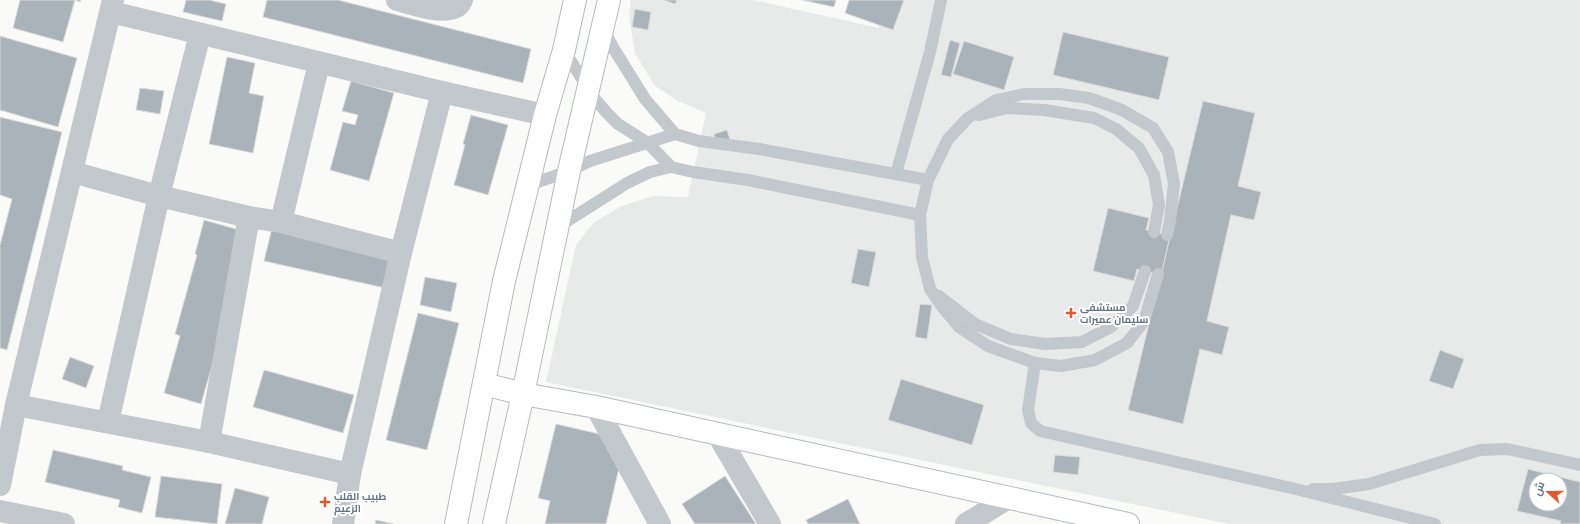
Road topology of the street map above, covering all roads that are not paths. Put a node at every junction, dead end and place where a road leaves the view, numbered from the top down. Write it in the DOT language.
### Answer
graph roads {
  1 [pos="397,0"];
  2 [pos="462,0"];
  3 [pos="575,0"];
  4 [pos="609,0"];
  5 [pos="941,0"];
  6 [pos="112,6"];
  7 [pos="603,28"];
  8 [pos="200,34"];
  9 [pos="564,50"];
  10 [pos="319,63"];
  11 [pos="588,87"];
  12 [pos="442,92"];
  13 [pos="545,115"];
  14 [pos="968,118"];
  15 [pos="675,134"];
  16 [pos="648,143"];
  17 [pos="671,167"];
  18 [pos="569,171"];
  19 [pos="72,172"];
  20 [pos="896,174"];
  21 [pos="928,180"];
  22 [pos="528,185"];
  23 [pos="159,196"];
  24 [pos="920,215"];
  25 [pos="249,217"];
  26 [pos="281,222"];
  27 [pos="557,228"];
  28 [pos="1154,232"];
  29 [pos="1167,235"];
  30 [pos="402,253"];
  31 [pos="1145,271"];
  32 [pos="1158,274"];
  33 [pos="930,289"];
  34 [pos="1035,363"];
  35 [pos="484,384"];
  36 [pos="523,394"];
  37 [pos="16,405"];
  38 [pos="596,407"];
  39 [pos="108,422"];
  40 [pos="718,435"];
  41 [pos="208,442"];
  42 [pos="1580,465"];
  43 [pos="350,474"];
  44 [pos="0,485"];
  45 [pos="1296,489"];
  46 [pos="1010,497"];
  47 [pos="0,511"];
  48 [pos="1097,520"];
  49 [pos="64,524"];
  50 [pos="343,524"];
  51 [pos="456,524"];
  52 [pos="494,524"];
  53 [pos="660,524"];
  54 [pos="770,524"];
  55 [pos="966,524"];
  56 [pos="1128,524"];
  57 [pos="1434,524"];
  1 -- 2 [label="street"];
  3 -- 9 [label="main road"];
  4 -- 7 [label="main road"];
  5 -- 20 [label="lane"];
  6 -- 8 [label="street"];
  6 -- 19 [label="street"];
  7 -- 11 [label="main road"];
  7 -- 15 [label="lane"];
  8 -- 10 [label="street"];
  8 -- 23 [label="street"];
  9 -- 11 [label="lane"];
  9 -- 13 [label="main road"];
  10 -- 12 [label="street"];
  10 -- 26 [label="street"];
  11 -- 16 [label="lane"];
  11 -- 18 [label="main road"];
  12 -- 13 [label="street"];
  12 -- 30 [label="street"];
  13 -- 22 [label="main road"];
  14 -- 21 [label="lane"];
  14 -- 28 [label="lane"];
  14 -- 29 [label="lane"];
  15 -- 16 [label="lane"];
  15 -- 20 [label="lane"];
  16 -- 17 [label="lane"];
  16 -- 18 [label="lane"];
  17 -- 24 [label="lane"];
  17 -- 27 [label="lane"];
  18 -- 22 [label="lane"];
  18 -- 27 [label="main road"];
  19 -- 23 [label="street"];
  19 -- 37 [label="street"];
  20 -- 21 [label="lane"];
  21 -- 24 [label="lane"];
  22 -- 35 [label="main road"];
  23 -- 25 [label="street"];
  23 -- 39 [label="street"];
  24 -- 33 [label="lane"];
  25 -- 26 [label="street"];
  25 -- 41 [label="street"];
  26 -- 30 [label="street"];
  27 -- 36 [label="main road"];
  30 -- 43 [label="street"];
  31 -- 33 [label="lane"];
  32 -- 34 [label="lane"];
  33 -- 34 [label="lane"];
  34 -- 45 [label="lane"];
  35 -- 36 [label="main road"];
  35 -- 51 [label="main road"];
  36 -- 38 [label="main road"];
  36 -- 52 [label="main road"];
  37 -- 39 [label="street"];
  37 -- 44 [label="street"];
  38 -- 40 [label="main road"];
  38 -- 53 [label="street"];
  39 -- 41 [label="street"];
  40 -- 46 [label="main road"];
  40 -- 54 [label="street"];
  41 -- 43 [label="street"];
  42 -- 45 [label="lane"];
  43 -- 50 [label="street"];
  45 -- 57 [label="lane"];
  46 -- 48 [label="main road"];
  46 -- 55 [label="street"];
  47 -- 49 [label="street"];
  48 -- 56 [label="main road"];
}
